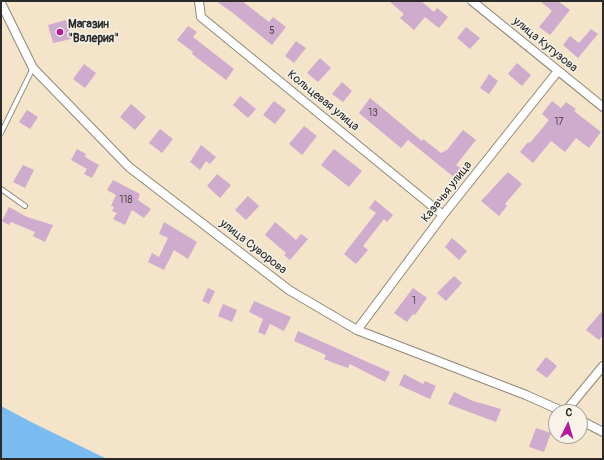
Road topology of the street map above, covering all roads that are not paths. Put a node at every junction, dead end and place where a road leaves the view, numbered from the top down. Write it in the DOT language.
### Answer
graph roads {
  1 [pos="199,1"];
  2 [pos="472,1"];
  3 [pos="1,3"];
  4 [pos="33,68"];
  5 [pos="558,71"];
  6 [pos="603,107"];
  7 [pos="1,133"];
  8 [pos="1,189"];
  9 [pos="24,206"];
  10 [pos="443,214"];
  11 [pos="357,330"];
  12 [pos="603,366"];
  13 [pos="572,404"];
  14 [pos="548,405"];
  15 [pos="588,424"];
  16 [pos="603,432"];
  1 -- 10 [label="street, Кольцевая улица"];
  2 -- 5 [label="street, улица Кутузова"];
  3 -- 4 [label="street, улица Суворова"];
  4 -- 7 [label="lane"];
  4 -- 11 [label="street, улица Суворова"];
  5 -- 6 [label="street, улица Кутузова"];
  5 -- 10 [label="street, Казачья улица"];
  8 -- 9 [label="lane"];
  10 -- 11 [label="street, Казачья улица"];
  11 -- 14 [label="street, улица Суворова"];
  12 -- 13 [label="street"];
  15 -- 16 [label="street"];
}
